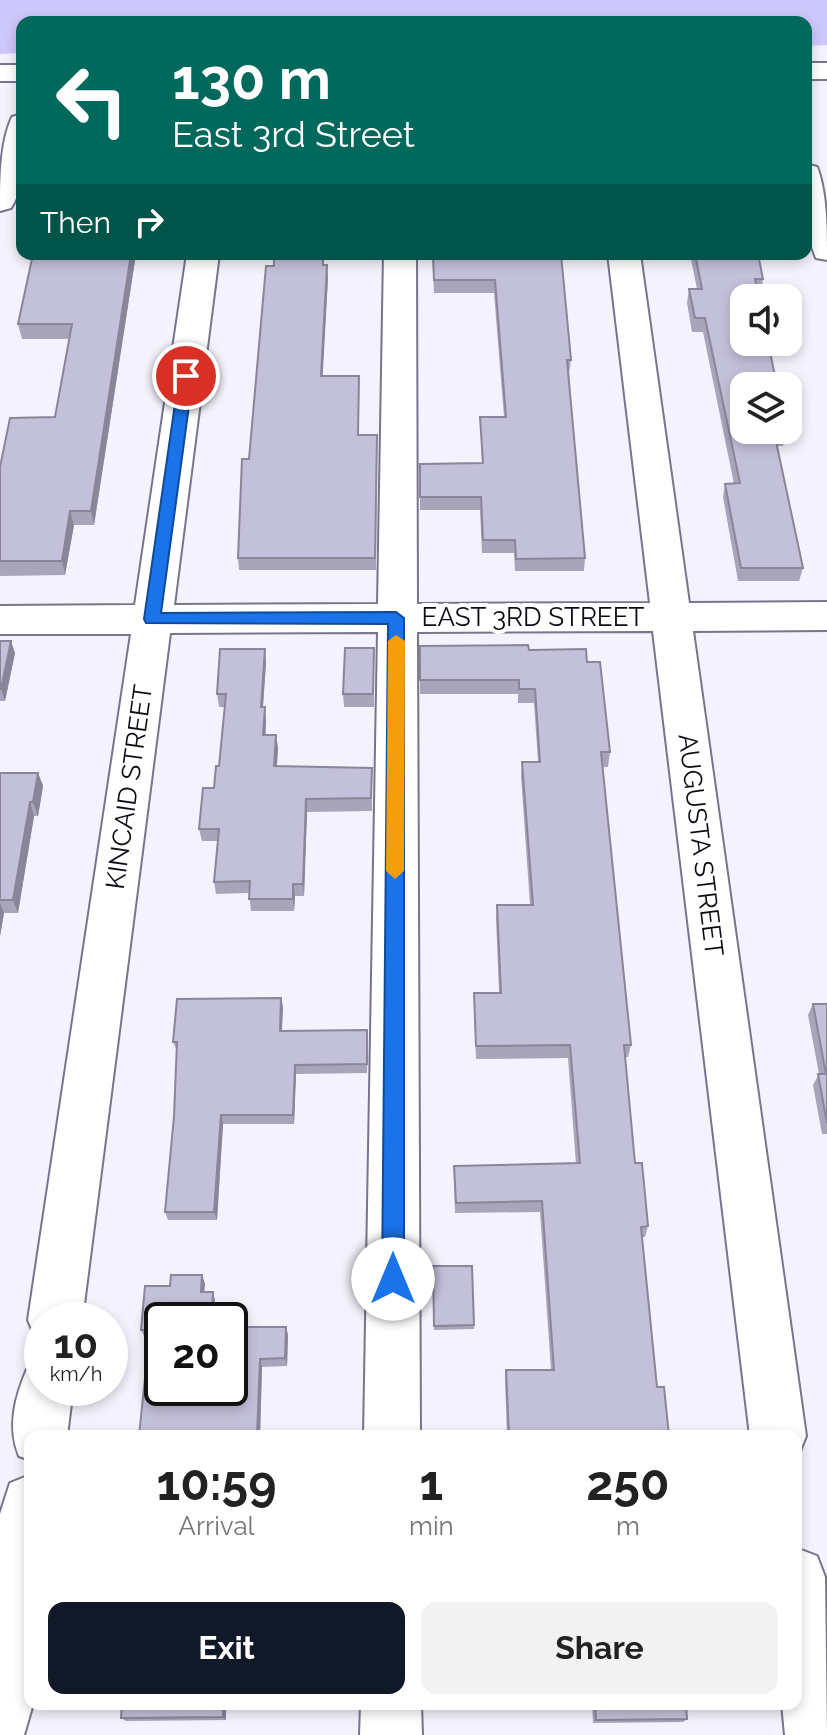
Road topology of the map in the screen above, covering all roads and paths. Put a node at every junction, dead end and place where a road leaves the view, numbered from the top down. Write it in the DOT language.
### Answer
graph roads {
  1 [pos="16,145"];
  2 [pos="812,195"];
  3 [pos="0,202"];
  4 [pos="827,251"];
  5 [pos="202,260"];
  6 [pos="400,260"];
  7 [pos="625,260"];
  8 [pos="827,616"];
  9 [pos="671,617"];
  10 [pos="396,618"];
  11 [pos="152,619"];
  12 [pos="0,620"];
  13 [pos="57,1302"];
  14 [pos="43,1406"];
  15 [pos="40,1430"];
  16 [pos="392,1430"];
  17 [pos="777,1430"];
  18 [pos="24,1546"];
  19 [pos="802,1624"];
  20 [pos="391,1710"];
  21 [pos="0,1720"];
  22 [pos="391,1735"];
  23 [pos="816,1735"];
  1 -- 3 [label="street"];
  2 -- 4 [label="street"];
  5 -- 11 [label="street, KINCAID STREET"];
  6 -- 10 [label="street"];
  7 -- 9 [label="street, AUGUSTA STREET"];
  8 -- 9 [label="street, EAST 3RD STREET"];
  9 -- 10 [label="street, EAST 3RD STREET"];
  9 -- 17 [label="street, AUGUSTA STREET"];
  10 -- 11 [label="street, EAST 3RD STREET"];
  10 -- 16 [label="street"];
  11 -- 12 [label="street, EAST 3RD STREET"];
  11 -- 13 [label="street, KINCAID STREET"];
  14 -- 15 [label="street"];
  18 -- 21 [label="street"];
  19 -- 23 [label="street"];
  20 -- 22 [label="street"];
}
